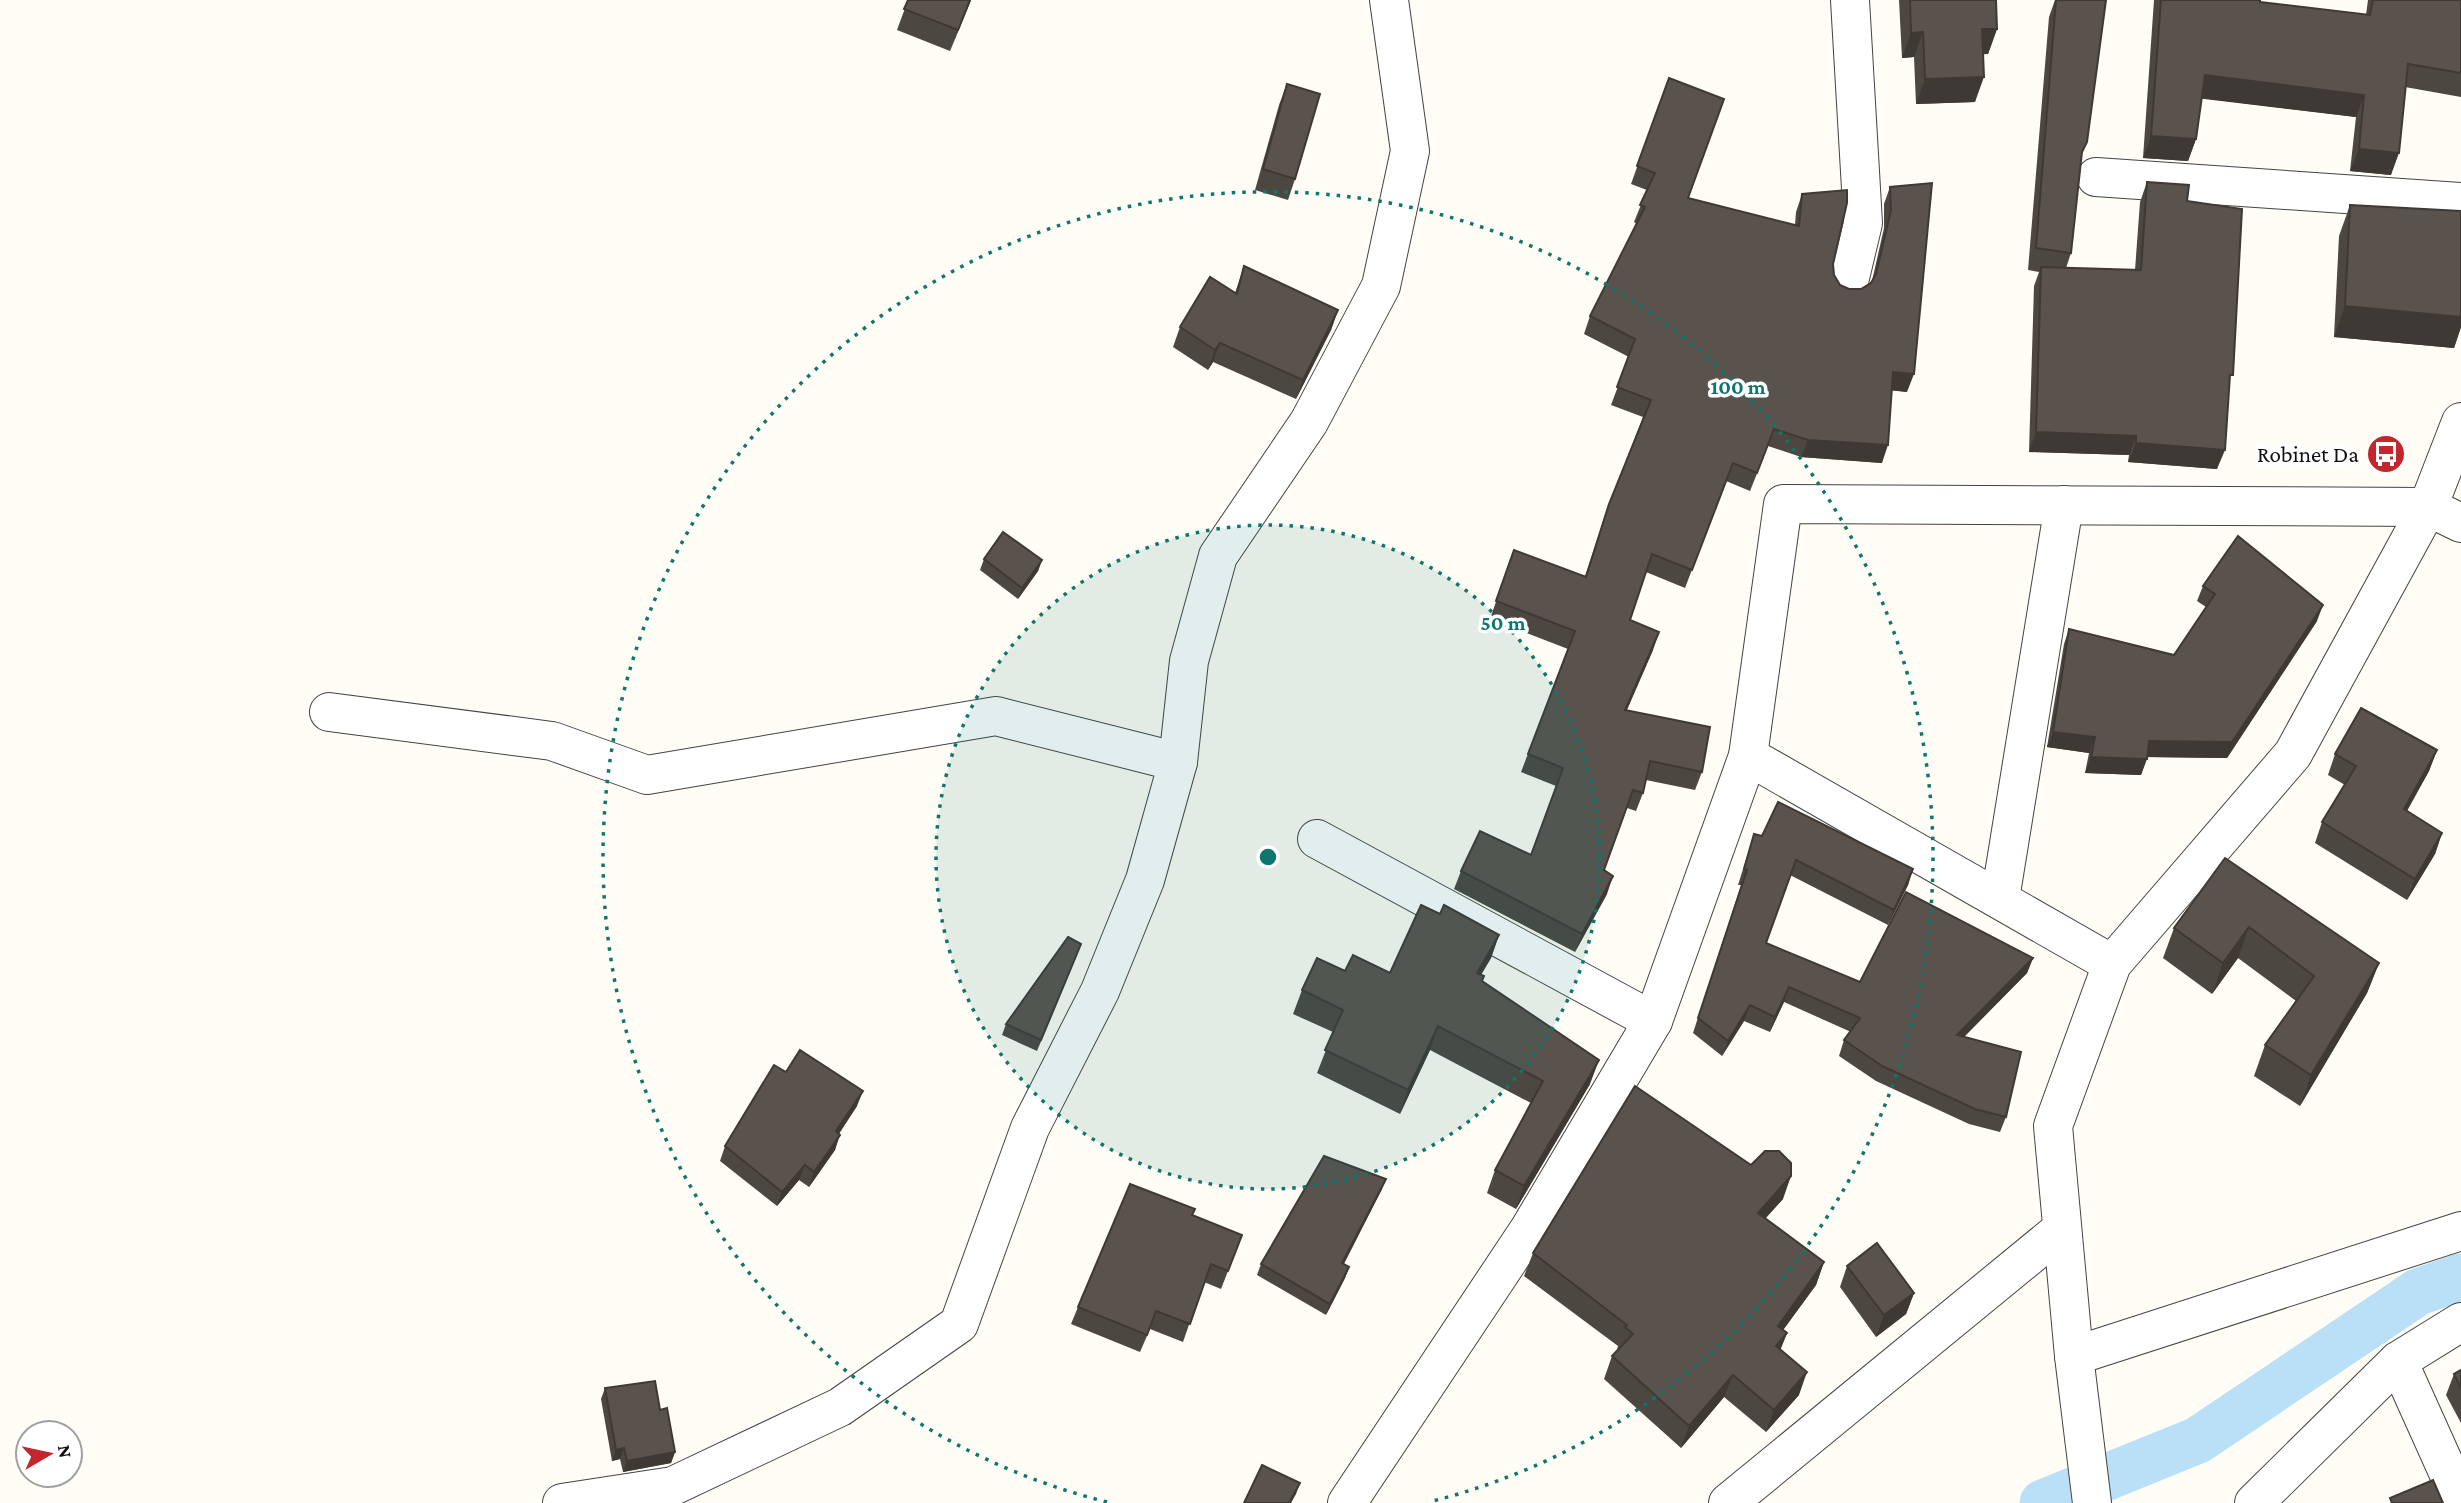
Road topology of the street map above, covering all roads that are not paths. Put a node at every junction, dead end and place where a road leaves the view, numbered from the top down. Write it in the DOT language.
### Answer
graph roads {
  1 [pos="1390,0"];
  2 [pos="1850,0"];
  3 [pos="2096,177"];
  4 [pos="2461,202"];
  5 [pos="1848,286"];
  6 [pos="2461,422"];
  7 [pos="2064,505"];
  8 [pos="2445,515"];
  9 [pos="329,712"];
  10 [pos="1748,756"];
  11 [pos="1178,762"];
  12 [pos="1317,839"];
  13 [pos="2000,899"];
  14 [pos="2112,964"];
  15 [pos="1653,1021"];
  16 [pos="2062,1229"];
  17 [pos="2461,1231"];
  18 [pos="2461,1322"];
  19 [pos="2074,1356"];
  20 [pos="2398,1361"];
  21 [pos="2461,1502"];
  22 [pos="562,1503"];
  23 [pos="1347,1503"];
  24 [pos="1728,1503"];
  25 [pos="2092,1503"];
  26 [pos="2254,1503"];
  1 -- 11 [label="street"];
  2 -- 5 [label="street"];
  3 -- 4 [label="street"];
  6 -- 8 [label="street"];
  7 -- 8 [label="street"];
  7 -- 10 [label="street"];
  7 -- 13 [label="street"];
  8 -- 14 [label="street"];
  9 -- 11 [label="street"];
  10 -- 13 [label="street"];
  10 -- 15 [label="street"];
  11 -- 22 [label="street"];
  12 -- 15 [label="street"];
  13 -- 14 [label="street"];
  14 -- 16 [label="street"];
  15 -- 23 [label="street"];
  16 -- 19 [label="street"];
  16 -- 24 [label="street"];
  17 -- 19 [label="street"];
  18 -- 20 [label="street"];
  19 -- 25 [label="street"];
  20 -- 21 [label="street"];
  20 -- 26 [label="street"];
}
